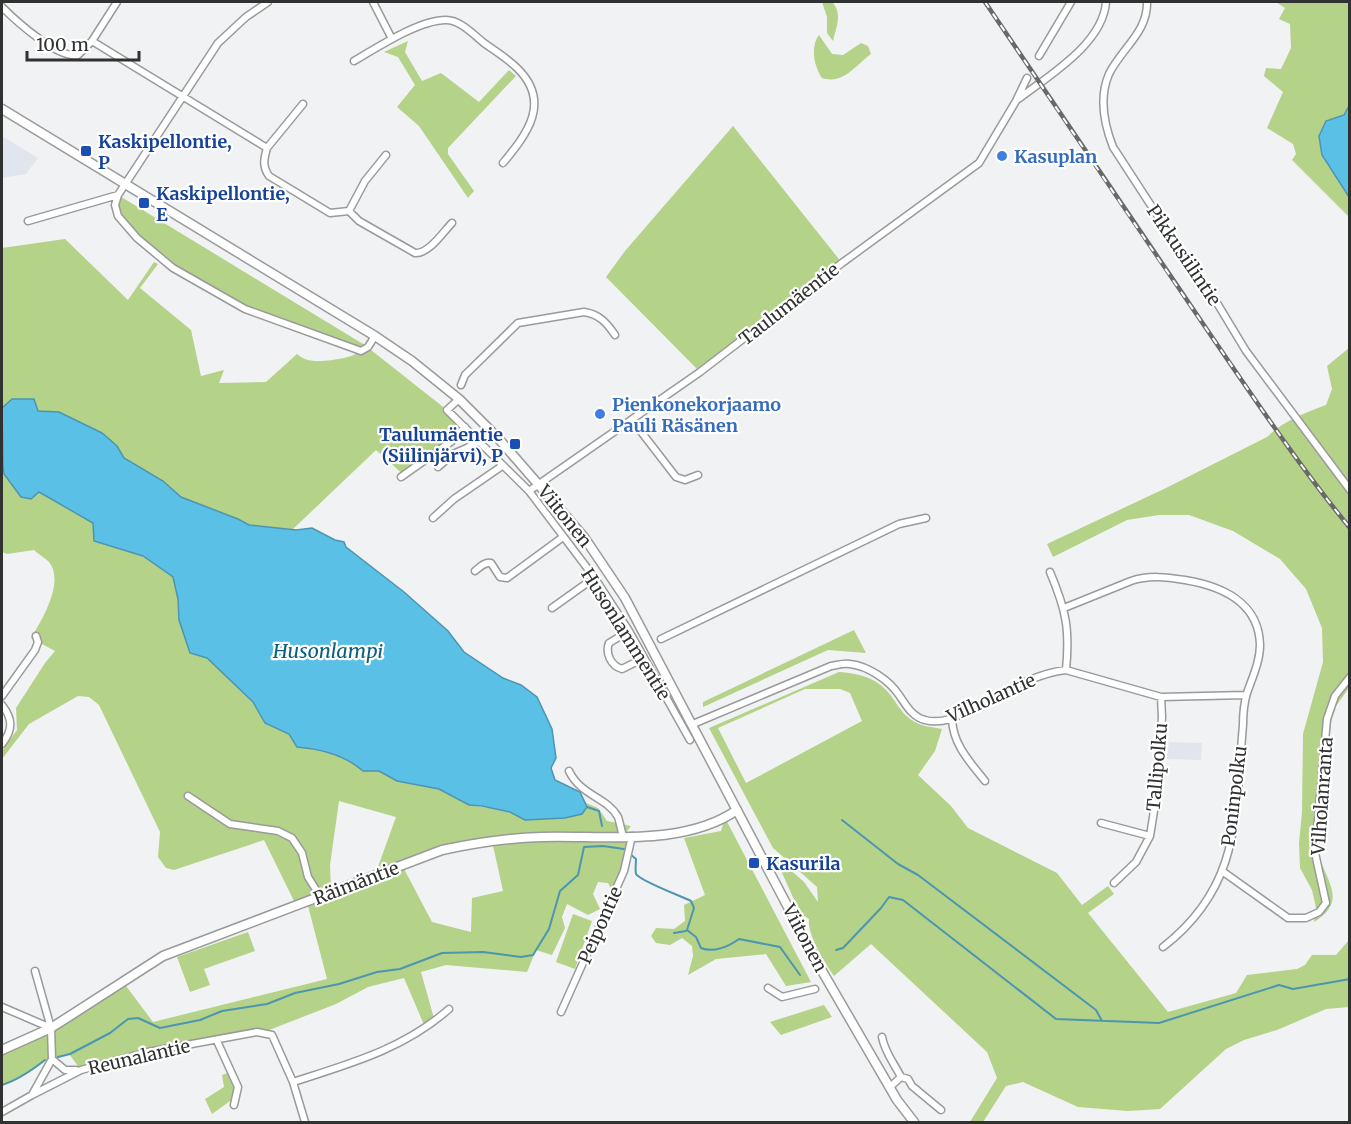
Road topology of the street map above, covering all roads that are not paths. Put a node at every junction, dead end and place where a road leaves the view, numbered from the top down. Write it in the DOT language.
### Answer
graph roads {
  1 [pos="117,2"];
  2 [pos="268,2"];
  3 [pos="373,2"];
  4 [pos="1071,2"];
  5 [pos="1106,2"];
  6 [pos="1147,2"];
  7 [pos="2,7"];
  8 [pos="392,39"];
  9 [pos="92,41"];
  10 [pos="1039,56"];
  11 [pos="354,61"];
  12 [pos="1026,78"];
  13 [pos="183,96"];
  14 [pos="1016,100"];
  15 [pos="303,104"];
  16 [pos="2,109"];
  17 [pos="267,148"];
  18 [pos="386,155"];
  19 [pos="503,163"];
  20 [pos="126,184"];
  21 [pos="118,195"];
  22 [pos="349,211"];
  23 [pos="28,221"];
  24 [pos="452,223"];
  25 [pos="615,335"];
  26 [pos="375,336"];
  27 [pos="461,385"];
  28 [pos="459,399"];
  29 [pos="632,420"];
  30 [pos="465,427"];
  31 [pos="479,440"];
  32 [pos="502,466"];
  33 [pos="438,467"];
  34 [pos="698,475"];
  35 [pos="401,477"];
  36 [pos="539,484"];
  37 [pos="1350,490"];
  38 [pos="529,491"];
  39 [pos="434,518"];
  40 [pos="926,518"];
  41 [pos="563,537"];
  42 [pos="475,571"];
  43 [pos="1050,572"];
  44 [pos="596,580"];
  45 [pos="552,608"];
  46 [pos="1064,609"];
  47 [pos="629,631"];
  48 [pos="36,636"];
  49 [pos="661,639"];
  50 [pos="644,658"];
  51 [pos="1066,670"];
  52 [pos="1350,677"];
  53 [pos="2,696"];
  54 [pos="1246,696"];
  55 [pos="1161,697"];
  56 [pos="2,705"];
  57 [pos="952,719"];
  58 [pos="693,724"];
  59 [pos="690,740"];
  60 [pos="2,744"];
  61 [pos="569,771"];
  62 [pos="985,782"];
  63 [pos="188,796"];
  64 [pos="737,810"];
  65 [pos="1101,823"];
  66 [pos="627,836"];
  67 [pos="1150,836"];
  68 [pos="1222,871"];
  69 [pos="1114,883"];
  70 [pos="320,896"];
  71 [pos="1163,947"];
  72 [pos="35,971"];
  73 [pos="768,988"];
  74 [pos="815,989"];
  75 [pos="2,1007"];
  76 [pos="449,1009"];
  77 [pos="561,1012"];
  78 [pos="51,1028"];
  79 [pos="882,1037"];
  80 [pos="217,1041"];
  81 [pos="2,1050"];
  82 [pos="52,1059"];
  83 [pos="81,1070"];
  84 [pos="901,1077"];
  85 [pos="293,1082"];
  86 [pos="890,1087"];
  87 [pos="32,1095"];
  88 [pos="234,1105"];
  89 [pos="940,1110"];
  90 [pos="2,1112"];
  91 [pos="304,1122"];
  92 [pos="914,1122"];
  1 -- 9 [label="street"];
  2 -- 13 [label="street"];
  3 -- 8 [label="street"];
  4 -- 10 [label="street"];
  5 -- 14 [label="street, Taulumäentie"];
  6 -- 37 [label="street, Pikkusiilintie"];
  7 -- 9 [label="street"];
  8 -- 11 [label="street"];
  8 -- 19 [label="street"];
  9 -- 13 [label="street"];
  12 -- 14 [label="street, Taulumäentie"];
  13 -- 17 [label="street"];
  13 -- 20 [label="street"];
  14 -- 29 [label="street, Taulumäentie"];
  15 -- 17 [label="street"];
  16 -- 20 [label="main road, Viitonen"];
  17 -- 22 [label="street"];
  18 -- 22 [label="street"];
  20 -- 21 [label="street"];
  20 -- 26 [label="main road, Viitonen"];
  21 -- 23 [label="street"];
  21 -- 26 [label="street"];
  22 -- 24 [label="street"];
  25 -- 27 [label="street"];
  26 -- 28 [label="main road, Viitonen"];
  28 -- 30 [label="street, Husonlammentie"];
  28 -- 36 [label="main road, Viitonen"];
  29 -- 34 [label="street"];
  29 -- 36 [label="street, Taulumäentie"];
  30 -- 31 [label="street, Husonlammentie"];
  30 -- 35 [label="street"];
  31 -- 32 [label="street, Husonlammentie"];
  31 -- 33 [label="street"];
  32 -- 38 [label="street, Husonlammentie"];
  32 -- 39 [label="street"];
  36 -- 38 [label="street, Taulumäentie"];
  36 -- 58 [label="main road, Viitonen"];
  38 -- 41 [label="street, Husonlammentie"];
  40 -- 49 [label="street"];
  41 -- 42 [label="street"];
  41 -- 44 [label="street, Husonlammentie"];
  43 -- 46 [label="street"];
  44 -- 45 [label="street"];
  44 -- 47 [label="street, Husonlammentie"];
  46 -- 51 [label="street"];
  46 -- 54 [label="street, Poninpolku"];
  47 -- 50 [label="street, Husonlammentie"];
  47 -- 50 [label="street"];
  48 -- 53 [label="street"];
  50 -- 59 [label="street, Husonlammentie"];
  51 -- 55 [label="street"];
  51 -- 57 [label="street, Vilholantie"];
  52 -- 68 [label="street, Vilholanranta"];
  54 -- 55 [label="street"];
  54 -- 68 [label="street, Poninpolku"];
  55 -- 67 [label="street, Tallipolku"];
  56 -- 60 [label="street"];
  57 -- 58 [label="street, Vilholantie"];
  57 -- 62 [label="street"];
  58 -- 64 [label="main road, Viitonen"];
  61 -- 66 [label="street"];
  63 -- 70 [label="street"];
  64 -- 66 [label="main road, Räimäntie"];
  64 -- 86 [label="main road, Viitonen"];
  65 -- 67 [label="street, Tallipolku"];
  66 -- 70 [label="main road, Räimäntie"];
  66 -- 77 [label="street, Peipontie"];
  67 -- 69 [label="street, Tallipolku"];
  68 -- 71 [label="street, Poninpolku"];
  70 -- 78 [label="main road, Räimäntie"];
  72 -- 78 [label="street"];
  73 -- 74 [label="street"];
  75 -- 78 [label="street"];
  76 -- 85 [label="street"];
  78 -- 81 [label="main road, Räimäntie"];
  78 -- 82 [label="street"];
  79 -- 84 [label="street"];
  80 -- 83 [label="street, Reunalantie"];
  80 -- 85 [label="street, Reunalantie"];
  80 -- 88 [label="street"];
  82 -- 83 [label="street"];
  82 -- 87 [label="street"];
  83 -- 87 [label="street, Reunalantie"];
  84 -- 86 [label="street"];
  84 -- 89 [label="street"];
  85 -- 91 [label="street, Reunalantie"];
  86 -- 92 [label="main road, Viitonen"];
  87 -- 90 [label="street, Reunalantie"];
}
